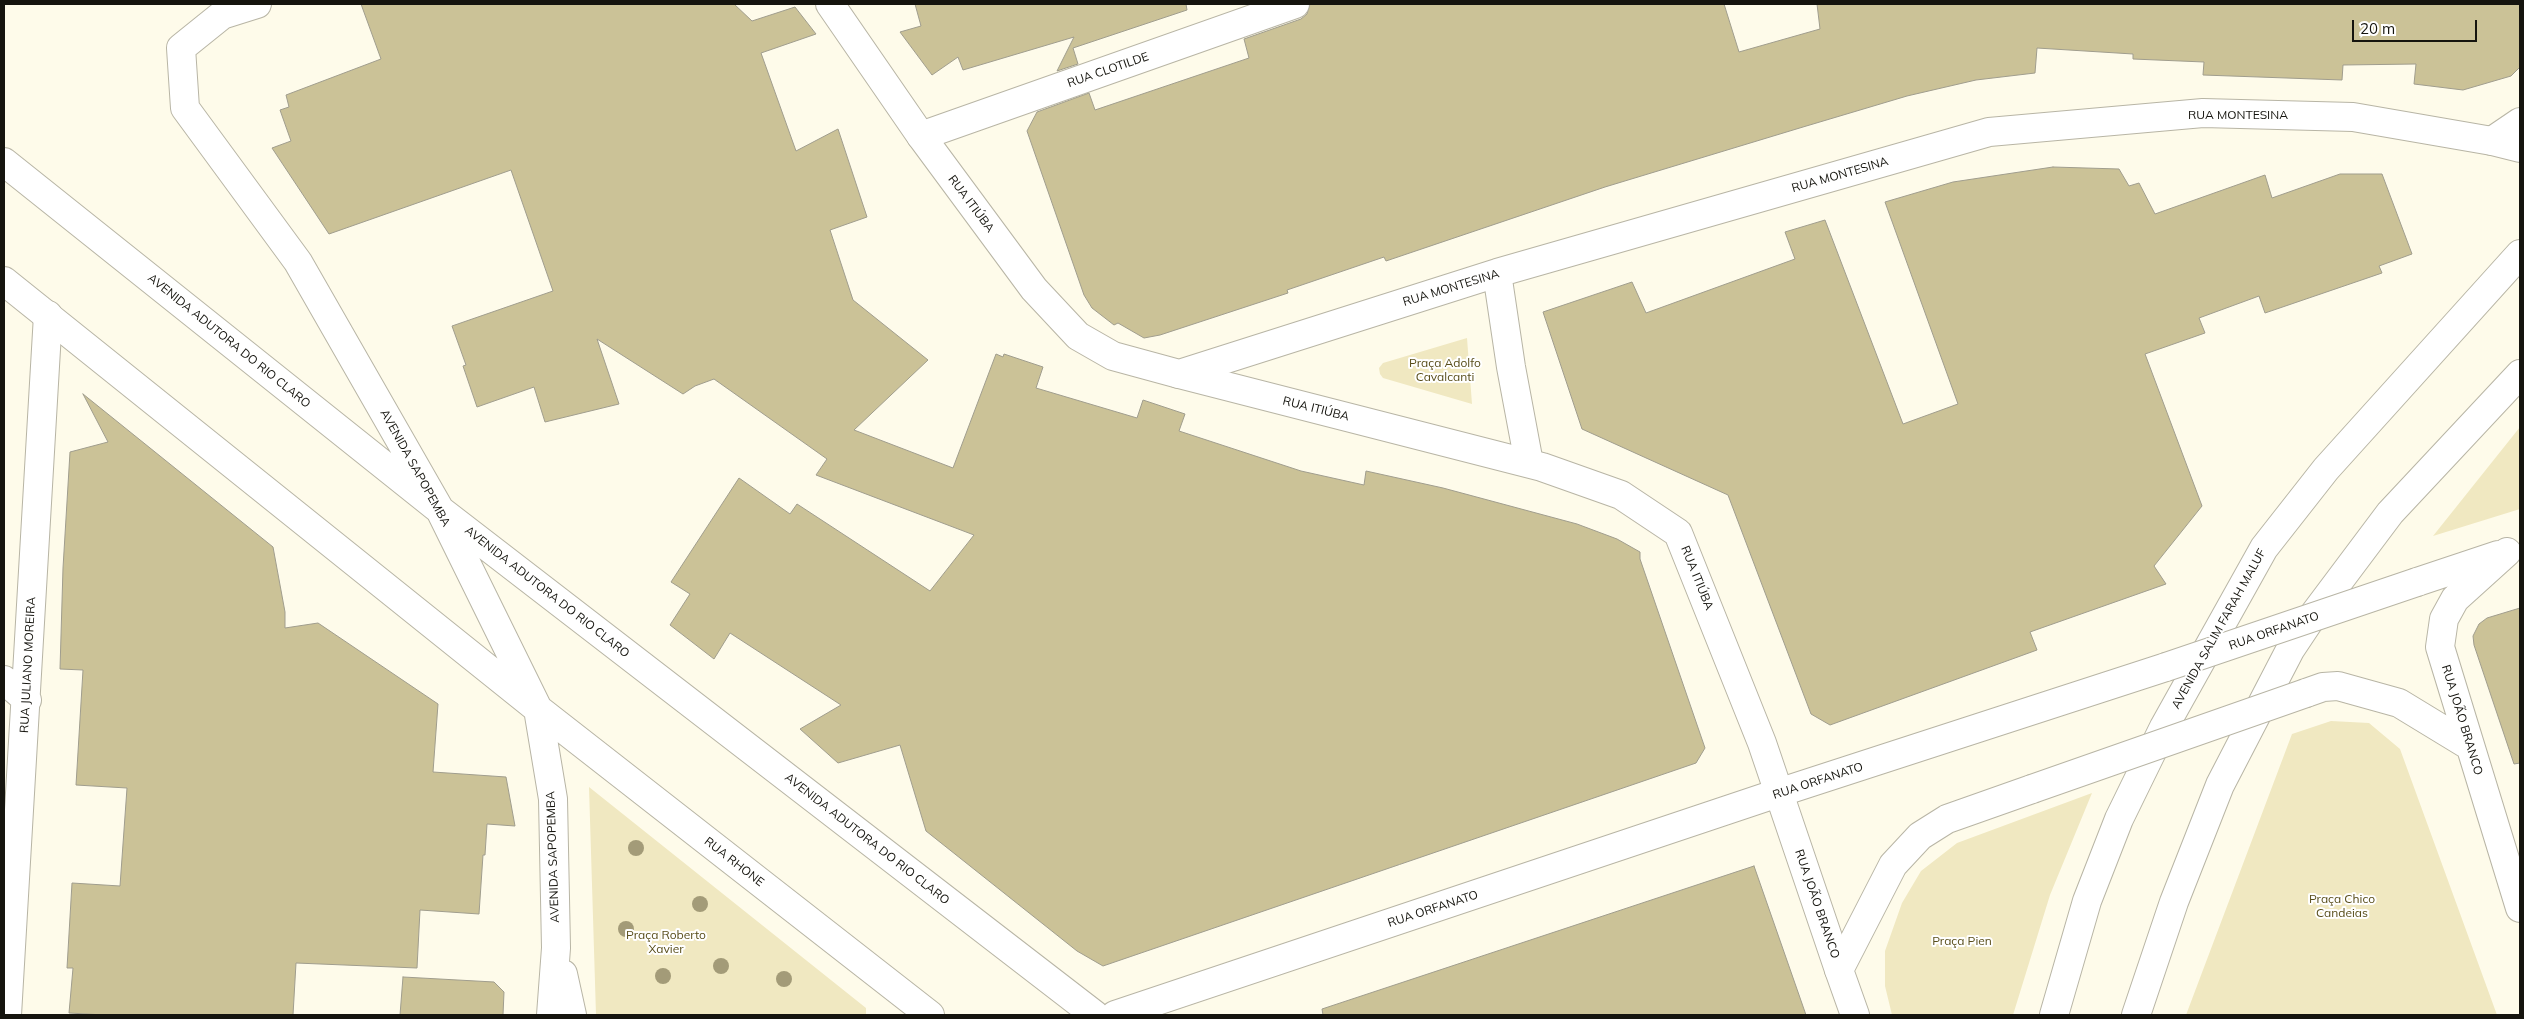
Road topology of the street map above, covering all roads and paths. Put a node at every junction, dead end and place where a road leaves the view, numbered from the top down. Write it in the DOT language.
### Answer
graph roads {
  1 [pos="257,4"];
  2 [pos="830,4"];
  3 [pos="1295,4"];
  4 [pos="2520,122"];
  5 [pos="921,136"];
  6 [pos="2492,141"];
  7 [pos="2520,148"];
  8 [pos="4,162"];
  9 [pos="2520,254"];
  10 [pos="1497,273"];
  11 [pos="4,281"];
  12 [pos="48,315"];
  13 [pos="1178,374"];
  14 [pos="2520,374"];
  15 [pos="1529,463"];
  16 [pos="440,510"];
  17 [pos="2513,550"];
  18 [pos="4,680"];
  19 [pos="27,700"];
  20 [pos="538,709"];
  21 [pos="2468,745"];
  22 [pos="1778,793"];
  23 [pos="2520,908"];
  24 [pos="556,948"];
  25 [pos="1839,970"];
  26 [pos="7,1015"];
  27 [pos="551,1015"];
  28 [pos="572,1015"];
  29 [pos="930,1015"];
  30 [pos="1095,1015"];
  31 [pos="1115,1015"];
  32 [pos="1855,1015"];
  33 [pos="2054,1015"];
  34 [pos="2136,1015"];
  1 -- 16 [label="main road, AVENIDA SAPOPEMBA"];
  2 -- 5 [label="main road, RUA ITIÚBA"];
  3 -- 5 [label="main road, RUA CLOTILDE"];
  4 -- 6 [label="main road"];
  5 -- 13 [label="main road, RUA ITIÚBA"];
  6 -- 7 [label="main road, RUA MONTESINA"];
  6 -- 10 [label="main road, RUA MONTESINA"];
  8 -- 16 [label="main road, AVENIDA ADUTORA DO RIO CLARO"];
  9 -- 33 [label="main road, AVENIDA SALIM FARAH MALUF"];
  10 -- 13 [label="main road, RUA MONTESINA"];
  10 -- 15 [label="main road"];
  11 -- 12 [label="main road"];
  12 -- 19 [label="main road, RUA JULIANO MOREIRA"];
  12 -- 20 [label="main road"];
  13 -- 15 [label="main road, RUA ITIÚBA"];
  14 -- 34 [label="main road"];
  15 -- 22 [label="main road, RUA ITIÚBA"];
  16 -- 20 [label="main road, AVENIDA SAPOPEMBA"];
  16 -- 30 [label="main road, AVENIDA ADUTORA DO RIO CLARO"];
  17 -- 21 [label="main road, RUA JOÃO BRANCO"];
  17 -- 22 [label="main road, RUA ORFANATO, bridge"];
  18 -- 19 [label="main road"];
  19 -- 26 [label="main road, RUA JULIANO MOREIRA"];
  20 -- 24 [label="main road, AVENIDA SAPOPEMBA"];
  20 -- 29 [label="main road, RUA RHONE"];
  21 -- 23 [label="main road, RUA JOÃO BRANCO"];
  21 -- 25 [label="main road, bridge"];
  22 -- 25 [label="main road, RUA JOÃO BRANCO"];
  22 -- 31 [label="main road, RUA ORFANATO"];
  24 -- 27 [label="main road, AVENIDA SAPOPEMBA"];
  24 -- 28 [label="main road"];
  25 -- 32 [label="main road, RUA JOÃO BRANCO"];
}
